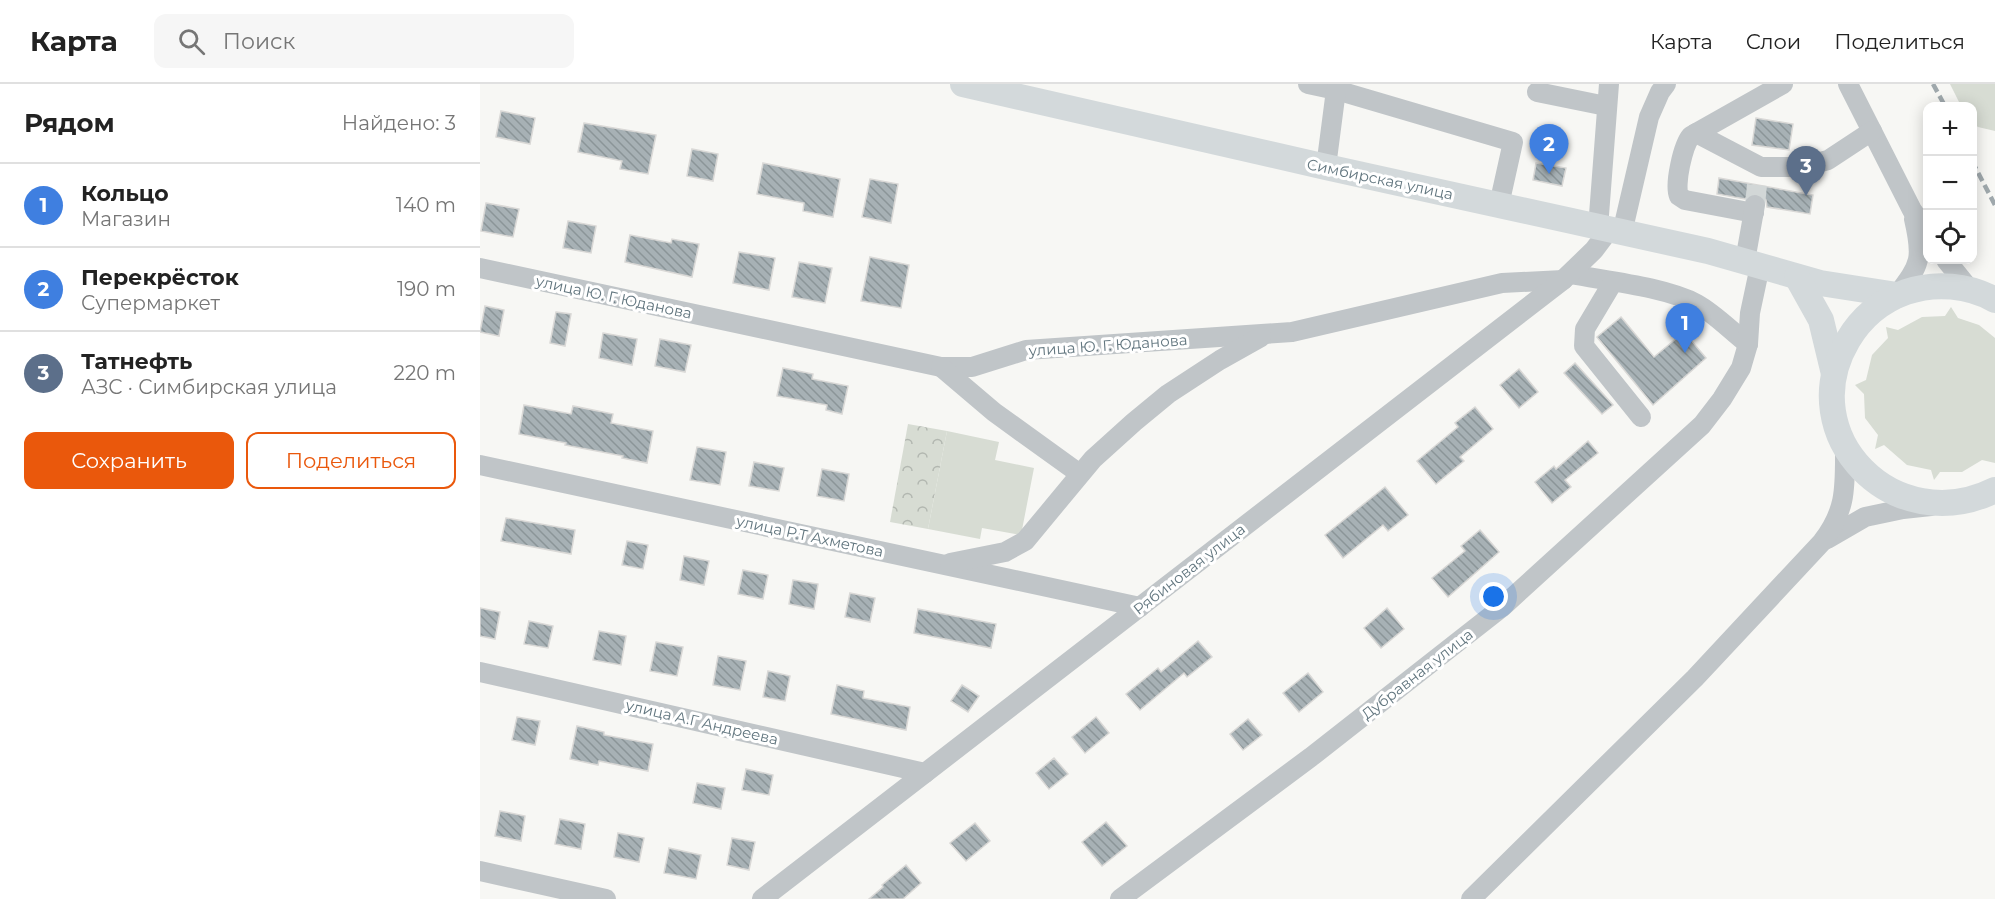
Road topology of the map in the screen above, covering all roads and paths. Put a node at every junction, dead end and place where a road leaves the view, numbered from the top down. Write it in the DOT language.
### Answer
graph roads {
  1 [pos="963,84"];
  2 [pos="1308,84"];
  3 [pos="1609,84"];
  4 [pos="1666,84"];
  5 [pos="1782,84"];
  6 [pos="1848,84"];
  7 [pos="1336,90"];
  8 [pos="1538,92"];
  9 [pos="1606,106"];
  10 [pos="1872,131"];
  11 [pos="1696,134"];
  12 [pos="1326,167"];
  13 [pos="1499,205"];
  14 [pos="1912,210"];
  15 [pos="1923,226"];
  16 [pos="1610,230"];
  17 [pos="1752,264"];
  18 [pos="1951,264"];
  19 [pos="480,268"];
  20 [pos="1567,277"];
  21 [pos="1797,277"];
  22 [pos="1613,282"];
  23 [pos="1988,294"];
  24 [pos="1897,295"];
  25 [pos="1269,333"];
  26 [pos="1748,344"];
  27 [pos="941,367"];
  28 [pos="1834,374"];
  29 [pos="1641,417"];
  30 [pos="1845,447"];
  31 [pos="480,465"];
  32 [pos="1080,474"];
  33 [pos="1995,490"];
  34 [pos="1953,503"];
  35 [pos="1822,542"];
  36 [pos="943,565"];
  37 [pos="1140,607"];
  38 [pos="480,672"];
  39 [pos="925,773"];
  40 [pos="480,871"];
  41 [pos="606,899"];
  42 [pos="762,899"];
  43 [pos="1120,899"];
  44 [pos="1471,899"];
  1 -- 12 [label="main road, Симбирская улица"];
  2 -- 7 [label="street"];
  3 -- 9 [label="street"];
  4 -- 16 [label="street"];
  5 -- 11 [label="street"];
  6 -- 10 [label="street"];
  7 -- 12 [label="street"];
  7 -- 13 [label="street"];
  8 -- 9 [label="street"];
  9 -- 16 [label="street"];
  10 -- 11 [label="street"];
  10 -- 14 [label="street"];
  11 -- 17 [label="street, Дубравная улица"];
  12 -- 13 [label="main road, Симбирская улица"];
  13 -- 16 [label="main road, Симбирская улица"];
  14 -- 15 [label="street"];
  14 -- 24 [label="street"];
  16 -- 17 [label="main road, Симбирская улица"];
  16 -- 20 [label="street, Рябиновая улица"];
  17 -- 21 [label="main road, Симбирская улица"];
  17 -- 26 [label="street, Дубравная улица"];
  18 -- 23 [label="street"];
  19 -- 27 [label="street, улица Ю. Г. Юданова"];
  20 -- 22 [label="street, улица Ю. Г. Юданова"];
  20 -- 25 [label="street, улица Ю. Г. Юданова"];
  20 -- 37 [label="street, Рябиновая улица"];
  21 -- 24 [label="main road, Симбирская улица"];
  21 -- 28 [label="main road"];
  22 -- 26 [label="street, улица Ю. Г. Юданова"];
  22 -- 29 [label="street"];
  23 -- 24 [label="main road"];
  24 -- 28 [label="main road"];
  25 -- 27 [label="street, улица Ю. Г. Юданова"];
  25 -- 32 [label="street"];
  26 -- 43 [label="street, Дубравная улица"];
  27 -- 32 [label="street"];
  28 -- 30 [label="main road"];
  30 -- 34 [label="main road"];
  30 -- 35 [label="street"];
  31 -- 36 [label="street, улица Р.Т Ахметова"];
  32 -- 36 [label="street"];
  33 -- 34 [label="main road"];
  34 -- 35 [label="street"];
  35 -- 44 [label="street"];
  36 -- 37 [label="street, улица Р.Т Ахметова"];
  37 -- 39 [label="street, Рябиновая улица"];
  38 -- 39 [label="street, улица А.Г Андреева"];
  39 -- 42 [label="street, Рябиновая улица"];
  40 -- 41 [label="street"];
}
